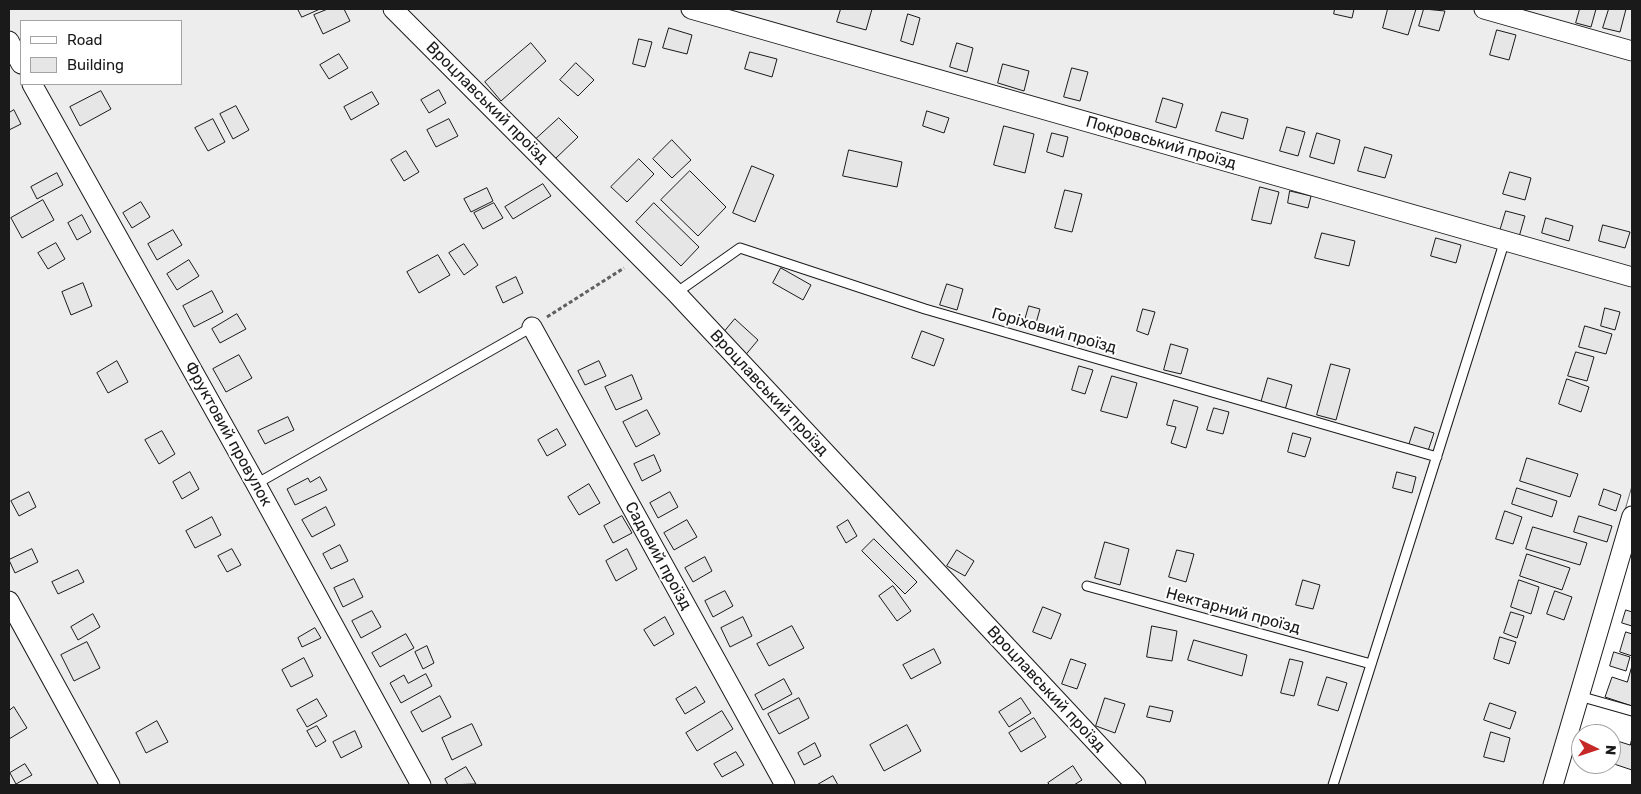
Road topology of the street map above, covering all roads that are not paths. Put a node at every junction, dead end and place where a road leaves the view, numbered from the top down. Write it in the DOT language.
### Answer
graph roads {
  1 [pos="393,9"];
  2 [pos="690,9"];
  3 [pos="1484,9"];
  4 [pos="9,41"];
  5 [pos="1632,51"];
  6 [pos="20,62"];
  7 [pos="33,85"];
  8 [pos="1505,240"];
  9 [pos="1632,277"];
  10 [pos="676,293"];
  11 [pos="532,327"];
  12 [pos="1437,457"];
  13 [pos="256,484"];
  14 [pos="1632,516"];
  15 [pos="1087,586"];
  16 [pos="9,601"];
  17 [pos="1371,664"];
  18 [pos="1579,696"];
  19 [pos="1632,711"];
  20 [pos="110,785"];
  21 [pos="421,785"];
  22 [pos="785,785"];
  23 [pos="1136,785"];
  24 [pos="1333,785"];
  25 [pos="1553,785"];
  1 -- 10 [label="street, Вроцлавський проїзд"];
  2 -- 8 [label="street, Покровський проїзд"];
  3 -- 5 [label="street"];
  4 -- 6 [label="street"];
  7 -- 13 [label="street, Фруктовий провулок"];
  8 -- 9 [label="street, Покровський проїзд"];
  8 -- 12 [label="lane"];
  10 -- 12 [label="lane, Горіховий проїзд"];
  10 -- 23 [label="street, Вроцлавський проїзд"];
  11 -- 13 [label="lane"];
  11 -- 22 [label="street, Садовий проїзд"];
  12 -- 17 [label="lane"];
  13 -- 21 [label="street, Фруктовий провулок"];
  14 -- 18 [label="street"];
  15 -- 17 [label="lane, Нектарний проїзд"];
  16 -- 20 [label="street"];
  17 -- 24 [label="lane"];
  18 -- 19 [label="lane"];
  18 -- 25 [label="street"];
}
